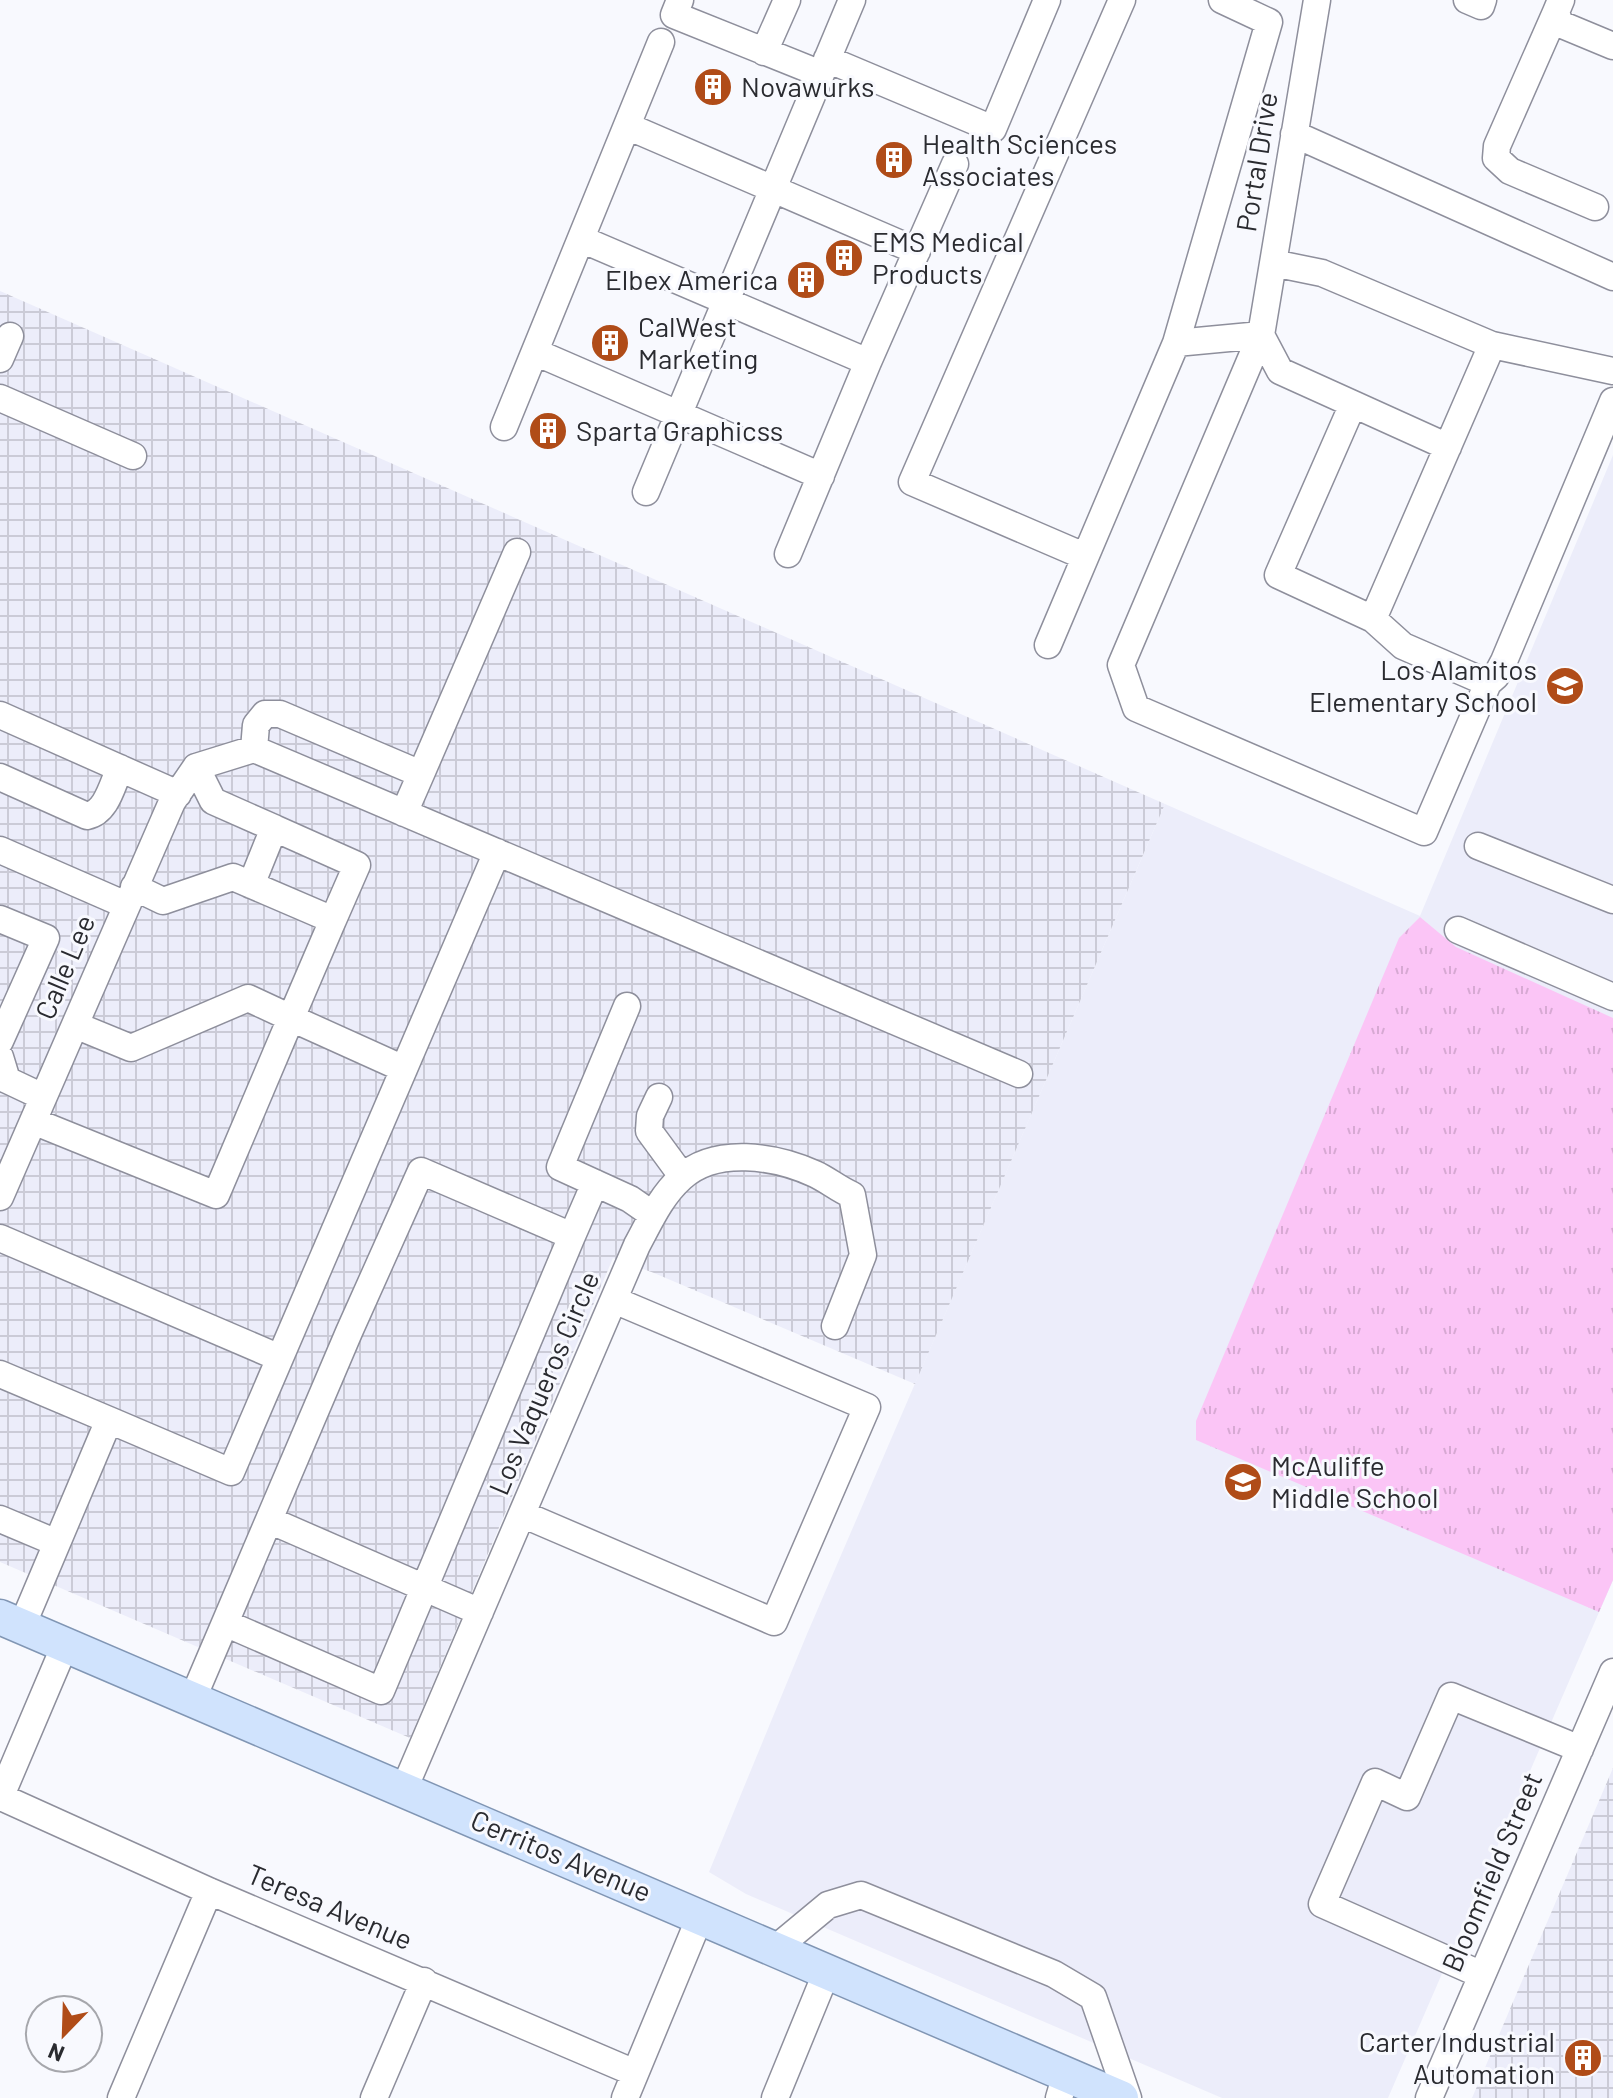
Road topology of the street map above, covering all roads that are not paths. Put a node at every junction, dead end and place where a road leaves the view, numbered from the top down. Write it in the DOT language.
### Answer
graph roads {
  1 [pos="680,0"];
  2 [pos="787,0"];
  3 [pos="852,0"];
  4 [pos="1047,0"];
  5 [pos="1122,0"];
  6 [pos="1222,0"];
  7 [pos="1317,0"];
  8 [pos="1467,0"];
  9 [pos="1483,0"];
  10 [pos="1558,6"];
  11 [pos="661,42"];
  12 [pos="1613,46"];
  13 [pos="764,52"];
  14 [pos="822,72"];
  15 [pos="627,126"];
  16 [pos="1294,134"];
  17 [pos="955,164"];
  18 [pos="773,188"];
  19 [pos="1595,207"];
  20 [pos="581,239"];
  21 [pos="917,251"];
  22 [pos="1273,263"];
  23 [pos="1613,277"];
  24 [pos="726,301"];
  25 [pos="1261,335"];
  26 [pos="1176,343"];
  27 [pos="1492,345"];
  28 [pos="535,352"];
  29 [pos="868,362"];
  30 [pos="1613,371"];
  31 [pos="0,398"];
  32 [pos="1613,401"];
  33 [pos="1353,404"];
  34 [pos="679,415"];
  35 [pos="504,427"];
  36 [pos="1448,447"];
  37 [pos="133,456"];
  38 [pos="821,476"];
  39 [pos="646,492"];
  40 [pos="517,552"];
  41 [pos="788,554"];
  42 [pos="1084,556"];
  43 [pos="1373,619"];
  44 [pos="1048,645"];
  45 [pos="1488,683"];
  46 [pos="0,715"];
  47 [pos="254,749"];
  48 [pos="196,767"];
  49 [pos="120,768"];
  50 [pos="421,774"];
  51 [pos="0,777"];
  52 [pos="178,794"];
  53 [pos="404,813"];
  54 [pos="274,828"];
  55 [pos="1478,846"];
  56 [pos="0,850"];
  57 [pos="497,852"];
  58 [pos="251,885"];
  59 [pos="130,896"];
  60 [pos="1613,900"];
  61 [pos="0,919"];
  62 [pos="333,920"];
  63 [pos="1458,930"];
  64 [pos="1613,997"];
  65 [pos="627,1006"];
  66 [pos="291,1018"];
  67 [pos="75,1025"];
  68 [pos="0,1041"];
  69 [pos="0,1057"];
  70 [pos="404,1069"];
  71 [pos="1019,1074"];
  72 [pos="659,1097"];
  73 [pos="38,1109"];
  74 [pos="682,1176"];
  75 [pos="595,1183"];
  76 [pos="0,1197"];
  77 [pos="653,1215"];
  78 [pos="572,1236"];
  79 [pos="0,1238"];
  80 [pos="614,1300"];
  81 [pos="835,1326"];
  82 [pos="280,1358"];
  83 [pos="0,1374"];
  84 [pos="109,1420"];
  85 [pos="522,1514"];
  86 [pos="0,1519"];
  87 [pos="269,1520"];
  88 [pos="57,1543"];
  89 [pos="424,1588"];
  90 [pos="480,1612"];
  91 [pos="11,1622"];
  92 [pos="225,1623"];
  93 [pos="65,1645"];
  94 [pos="1611,1680"];
  95 [pos="193,1698"];
  96 [pos="1580,1749"];
  97 [pos="404,1789"];
  98 [pos="0,1797"];
  99 [pos="209,1891"];
  100 [pos="700,1917"];
  101 [pos="775,1949"];
  102 [pos="827,1971"];
  103 [pos="1482,1975"];
  104 [pos="424,1981"];
  105 [pos="635,2073"];
  106 [pos="1063,2086"];
  107 [pos="121,2098"];
  108 [pos="374,2098"];
  109 [pos="625,2098"];
  110 [pos="775,2098"];
  111 [pos="1121,2098"];
  112 [pos="1128,2098"];
  113 [pos="1429,2098"];
  1 -- 13 [label="street"];
  2 -- 13 [label="street"];
  3 -- 14 [label="street"];
  4 -- 14 [label="street"];
  5 -- 42 [label="street"];
  6 -- 26 [label="street"];
  7 -- 16 [label="street, Portal Drive"];
  8 -- 9 [label="street"];
  10 -- 12 [label="street"];
  10 -- 19 [label="street"];
  11 -- 15 [label="street"];
  13 -- 14 [label="street"];
  14 -- 18 [label="street"];
  15 -- 18 [label="street"];
  15 -- 20 [label="street"];
  16 -- 22 [label="street, Portal Drive"];
  16 -- 23 [label="street"];
  17 -- 21 [label="street"];
  18 -- 21 [label="street"];
  18 -- 24 [label="street"];
  20 -- 24 [label="street"];
  20 -- 28 [label="street"];
  21 -- 29 [label="street"];
  22 -- 25 [label="street, Portal Drive"];
  22 -- 27 [label="street"];
  24 -- 29 [label="street"];
  24 -- 34 [label="street"];
  25 -- 26 [label="street"];
  25 -- 33 [label="street"];
  25 -- 45 [label="street, Portal Drive"];
  26 -- 42 [label="street"];
  27 -- 30 [label="street"];
  27 -- 36 [label="street"];
  28 -- 34 [label="street"];
  28 -- 35 [label="street"];
  29 -- 38 [label="street"];
  31 -- 37 [label="street"];
  32 -- 45 [label="street"];
  33 -- 36 [label="street"];
  33 -- 43 [label="street"];
  34 -- 38 [label="street"];
  34 -- 39 [label="street"];
  36 -- 43 [label="street"];
  38 -- 41 [label="street"];
  40 -- 50 [label="street"];
  42 -- 44 [label="street"];
  43 -- 45 [label="street"];
  46 -- 49 [label="street"];
  47 -- 48 [label="street"];
  47 -- 50 [label="street"];
  47 -- 53 [label="street"];
  48 -- 52 [label="street, Calle Lee"];
  48 -- 54 [label="street"];
  49 -- 51 [label="street"];
  49 -- 52 [label="street"];
  50 -- 53 [label="street"];
  52 -- 59 [label="street, Calle Lee"];
  53 -- 57 [label="street"];
  54 -- 58 [label="street"];
  54 -- 62 [label="street"];
  55 -- 60 [label="street"];
  56 -- 59 [label="street"];
  57 -- 70 [label="street"];
  57 -- 71 [label="street"];
  58 -- 59 [label="street"];
  58 -- 62 [label="street"];
  59 -- 67 [label="street, Calle Lee"];
  61 -- 68 [label="street"];
  62 -- 66 [label="street"];
  63 -- 64 [label="street"];
  65 -- 75 [label="street"];
  66 -- 67 [label="street"];
  66 -- 70 [label="street"];
  66 -- 73 [label="street"];
  67 -- 73 [label="street, Calle Lee"];
  69 -- 73 [label="street"];
  70 -- 82 [label="street"];
  72 -- 74 [label="street"];
  73 -- 76 [label="street, Calle Lee"];
  74 -- 77 [label="street, Los Vaqueros Circle"];
  74 -- 81 [label="street, Los Vaqueros Circle"];
  75 -- 77 [label="street"];
  75 -- 78 [label="street"];
  77 -- 80 [label="street, Los Vaqueros Circle"];
  78 -- 87 [label="street"];
  78 -- 89 [label="street"];
  79 -- 82 [label="street"];
  80 -- 85 [label="street, Los Vaqueros Circle"];
  80 -- 85 [label="street"];
  82 -- 84 [label="street"];
  83 -- 84 [label="street"];
  84 -- 88 [label="street"];
  85 -- 90 [label="street, Los Vaqueros Circle"];
  86 -- 88 [label="street"];
  87 -- 89 [label="street"];
  87 -- 92 [label="street"];
  88 -- 91 [label="street"];
  89 -- 90 [label="street"];
  89 -- 92 [label="street"];
  90 -- 97 [label="street, Los Vaqueros Circle"];
  91 -- 93 [label="main road, Cerritos Avenue"];
  92 -- 95 [label="street"];
  93 -- 95 [label="main road, Cerritos Avenue"];
  93 -- 98 [label="street"];
  94 -- 96 [label="street, Bloomfield Street"];
  95 -- 97 [label="main road, Cerritos Avenue"];
  96 -- 103 [label="street, Bloomfield Street"];
  96 -- 103 [label="street"];
  97 -- 100 [label="main road, Cerritos Avenue"];
  98 -- 99 [label="street, Teresa Avenue"];
  99 -- 104 [label="street, Teresa Avenue"];
  99 -- 107 [label="street"];
  100 -- 101 [label="main road, Cerritos Avenue"];
  100 -- 105 [label="street"];
  101 -- 102 [label="main road, Cerritos Avenue"];
  101 -- 112 [label="street"];
  102 -- 106 [label="main road, Cerritos Avenue"];
  102 -- 110 [label="street"];
  103 -- 113 [label="street, Bloomfield Street"];
  104 -- 105 [label="street, Teresa Avenue"];
  104 -- 108 [label="street"];
  105 -- 109 [label="street"];
  106 -- 111 [label="main road, Cerritos Avenue"];
}
